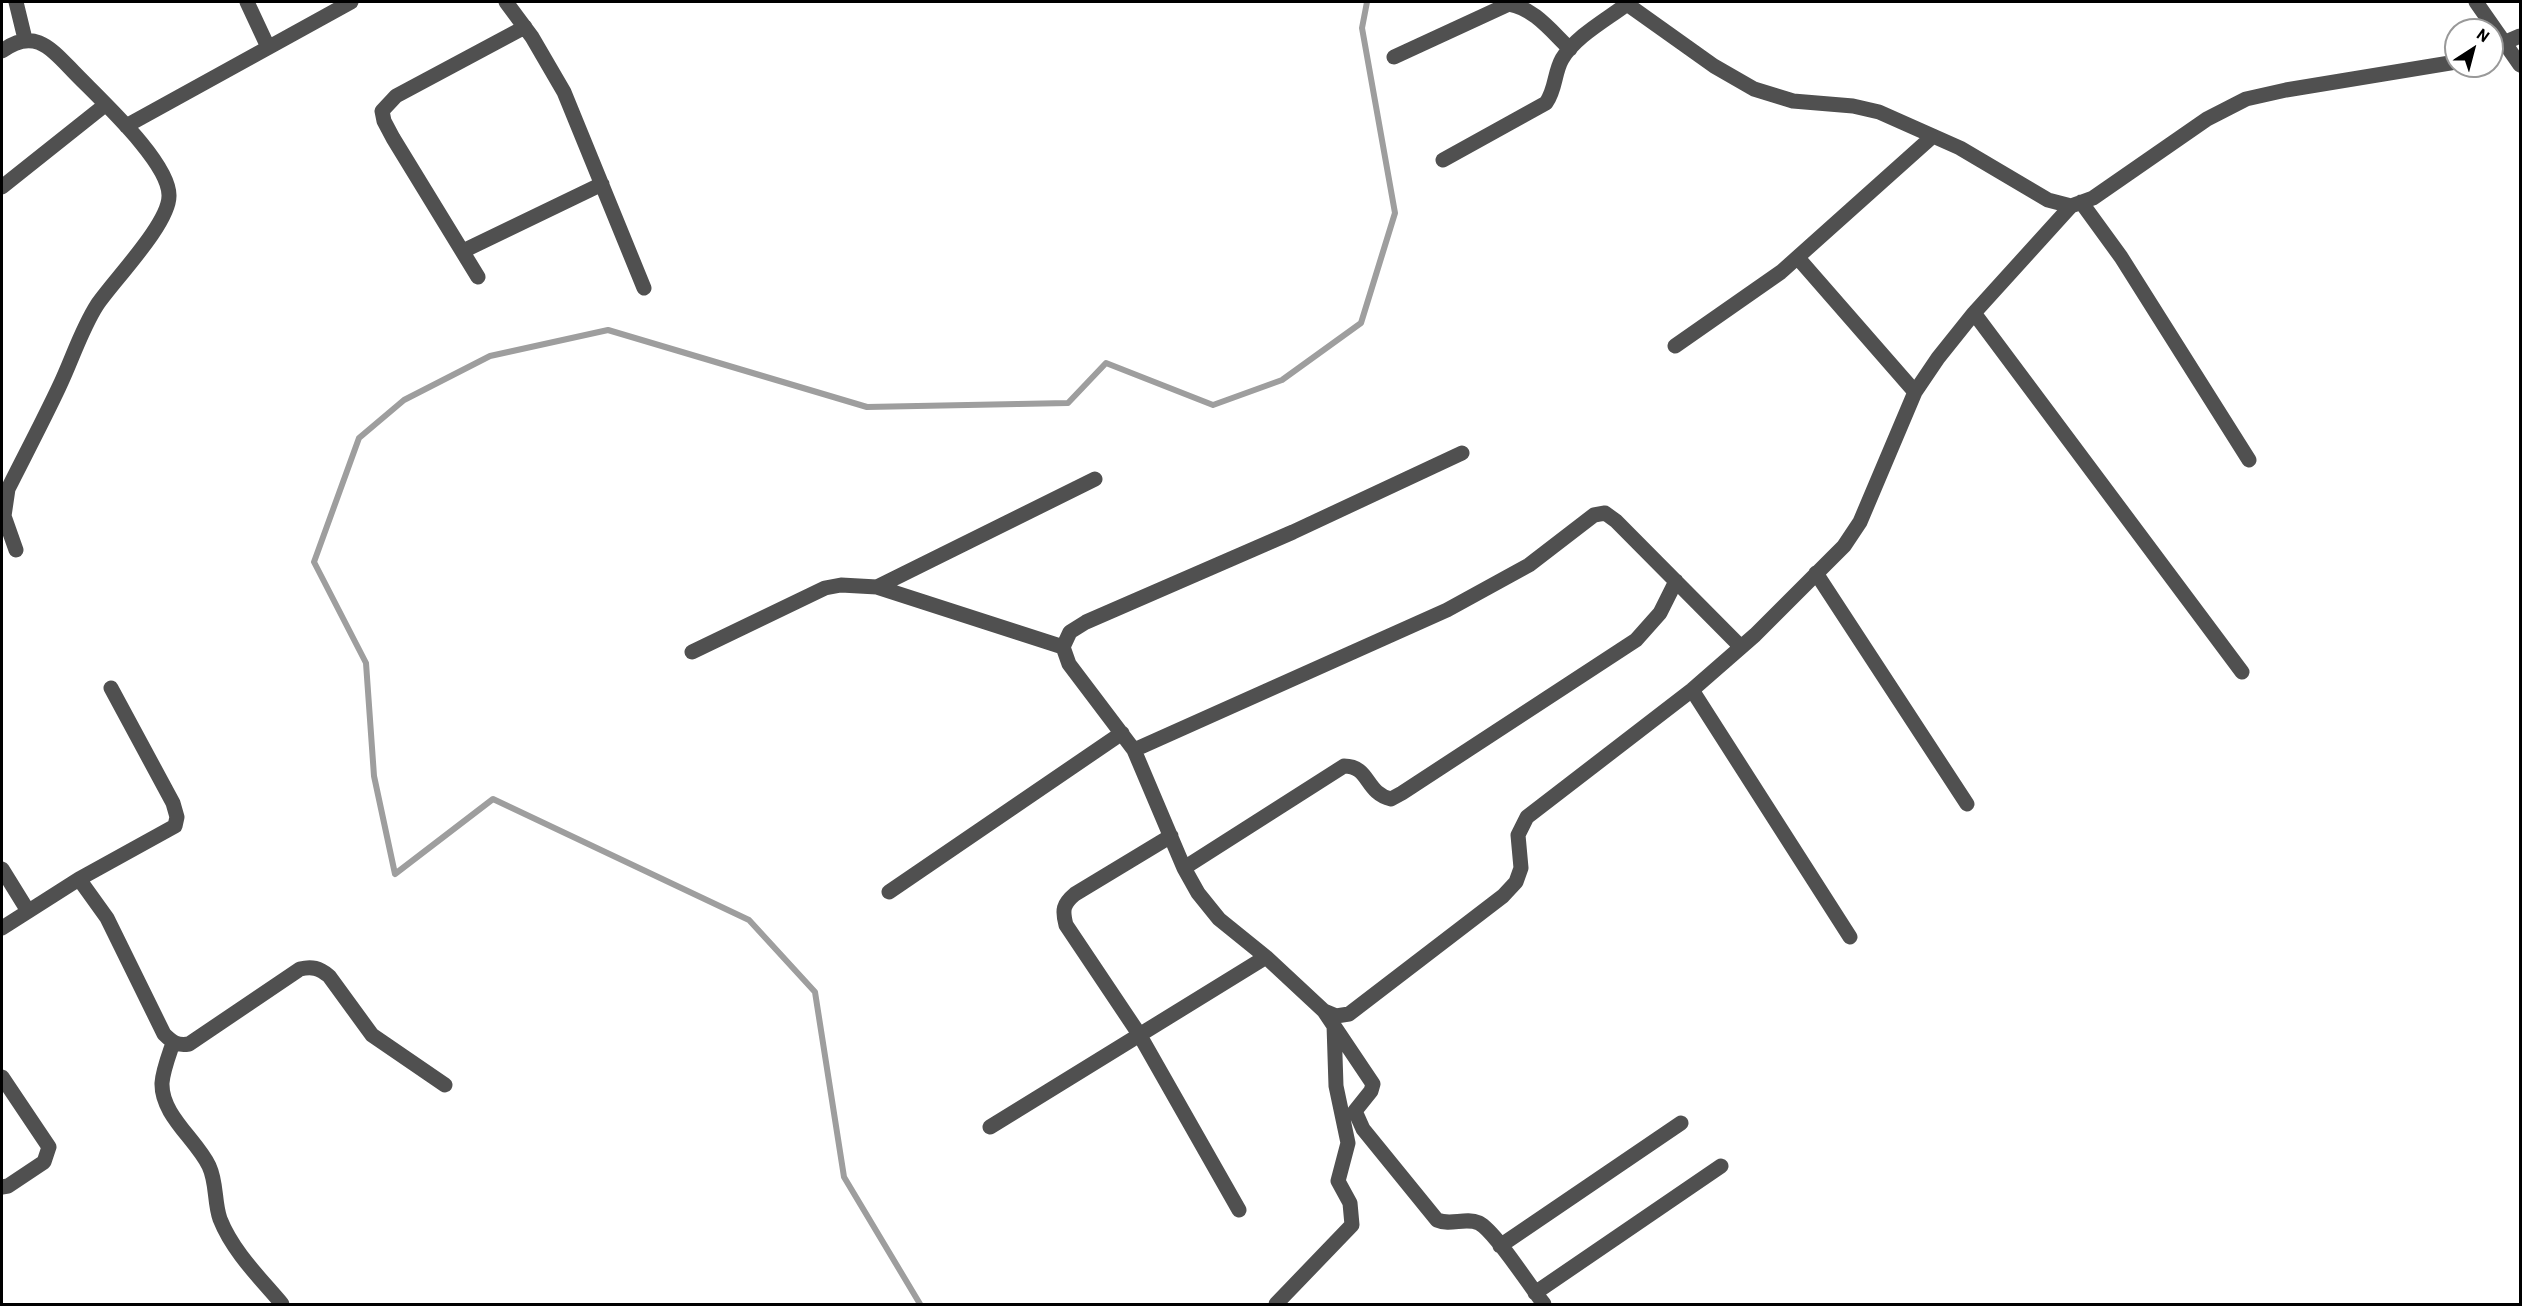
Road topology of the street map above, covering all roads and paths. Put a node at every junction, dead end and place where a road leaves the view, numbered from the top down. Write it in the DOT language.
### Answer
graph roads {
  1 [pos="16,2"];
  2 [pos="247,2"];
  3 [pos="351,2"];
  4 [pos="506,2"];
  5 [pos="2476,2"];
  6 [pos="1625,3"];
  7 [pos="324,8"];
  8 [pos="2484,18"];
  9 [pos="525,27"];
  10 [pos="2520,36"];
  11 [pos="25,39"];
  12 [pos="2504,43"];
  13 [pos="268,47"];
  14 [pos="1570,49"];
  15 [pos="2,51"];
  16 [pos="2504,51"];
  17 [pos="1394,57"];
  18 [pos="2444,64"];
  19 [pos="2520,65"];
  20 [pos="105,105"];
  21 [pos="126,126"];
  22 [pos="1933,136"];
  23 [pos="1443,160"];
  24 [pos="602,184"];
  25 [pos="2,187"];
  26 [pos="2076,204"];
  27 [pos="463,251"];
  28 [pos="1798,258"];
  29 [pos="478,277"];
  30 [pos="644,288"];
  31 [pos="1974,314"];
  32 [pos="1675,346"];
  33 [pos="1915,392"];
  34 [pos="1462,453"];
  35 [pos="2249,460"];
  36 [pos="1095,479"];
  37 [pos="15,550"];
  38 [pos="1816,573"];
  39 [pos="1676,581"];
  40 [pos="877,587"];
  41 [pos="1063,647"];
  42 [pos="1741,647"];
  43 [pos="692,652"];
  44 [pos="2242,672"];
  45 [pos="111,688"];
  46 [pos="1692,690"];
  47 [pos="1122,733"];
  48 [pos="1134,750"];
  49 [pos="1967,804"];
  50 [pos="1171,836"];
  51 [pos="1184,868"];
  52 [pos="2,869"];
  53 [pos="80,879"];
  54 [pos="889,892"];
  55 [pos="28,911"];
  56 [pos="2,928"];
  57 [pos="1850,937"];
  58 [pos="1266,957"];
  59 [pos="1324,1011"];
  60 [pos="1334,1025"];
  61 [pos="1139,1034"];
  62 [pos="172,1042"];
  63 [pos="2,1077"];
  64 [pos="445,1085"];
  65 [pos="1681,1124"];
  66 [pos="990,1127"];
  67 [pos="1721,1166"];
  68 [pos="2,1187"];
  69 [pos="1239,1210"];
  70 [pos="1500,1246"];
  71 [pos="1539,1299"];
  72 [pos="282,1305"];
  73 [pos="1276,1305"];
  1 -- 11 [label="street"];
  2 -- 13 [label="street"];
  3 -- 7 [label="street"];
  4 -- 9 [label="street"];
  5 -- 8 [label="street"];
  6 -- 14 [label="street"];
  6 -- 22 [label="street"];
  7 -- 13 [label="street"];
  9 -- 24 [label="street"];
  9 -- 27 [label="street"];
  10 -- 12 [label="street"];
  11 -- 15 [label="street"];
  11 -- 20 [label="street"];
  13 -- 21 [label="street"];
  14 -- 17 [label="street"];
  14 -- 23 [label="street"];
  16 -- 19 [label="street"];
  18 -- 26 [label="street"];
  20 -- 21 [label="street"];
  20 -- 25 [label="street"];
  21 -- 37 [label="street"];
  22 -- 26 [label="street"];
  22 -- 28 [label="street"];
  24 -- 27 [label="street"];
  24 -- 30 [label="street"];
  26 -- 31 [label="street"];
  26 -- 35 [label="street"];
  27 -- 29 [label="street"];
  28 -- 32 [label="street"];
  28 -- 33 [label="street"];
  31 -- 33 [label="street"];
  31 -- 44 [label="street"];
  33 -- 38 [label="street"];
  34 -- 41 [label="street"];
  36 -- 40 [label="street"];
  38 -- 42 [label="street"];
  38 -- 49 [label="street"];
  39 -- 42 [label="street"];
  39 -- 48 [label="street"];
  39 -- 51 [label="street"];
  40 -- 41 [label="street"];
  40 -- 43 [label="street"];
  41 -- 47 [label="street"];
  42 -- 46 [label="street"];
  45 -- 53 [label="street"];
  46 -- 57 [label="street"];
  46 -- 59 [label="street"];
  47 -- 48 [label="street"];
  47 -- 54 [label="street"];
  48 -- 50 [label="street"];
  50 -- 51 [label="street"];
  50 -- 61 [label="street"];
  51 -- 58 [label="street"];
  52 -- 55 [label="street"];
  53 -- 55 [label="street"];
  53 -- 62 [label="street"];
  55 -- 56 [label="street"];
  58 -- 59 [label="street"];
  58 -- 61 [label="street"];
  59 -- 60 [label="street"];
  60 -- 70 [label="street"];
  60 -- 73 [label="street"];
  61 -- 66 [label="street"];
  61 -- 69 [label="street"];
  62 -- 64 [label="street"];
  62 -- 72 [label="street"];
  63 -- 68 [label="street"];
  65 -- 70 [label="street"];
  67 -- 71 [label="street"];
  70 -- 71 [label="street"];
}
